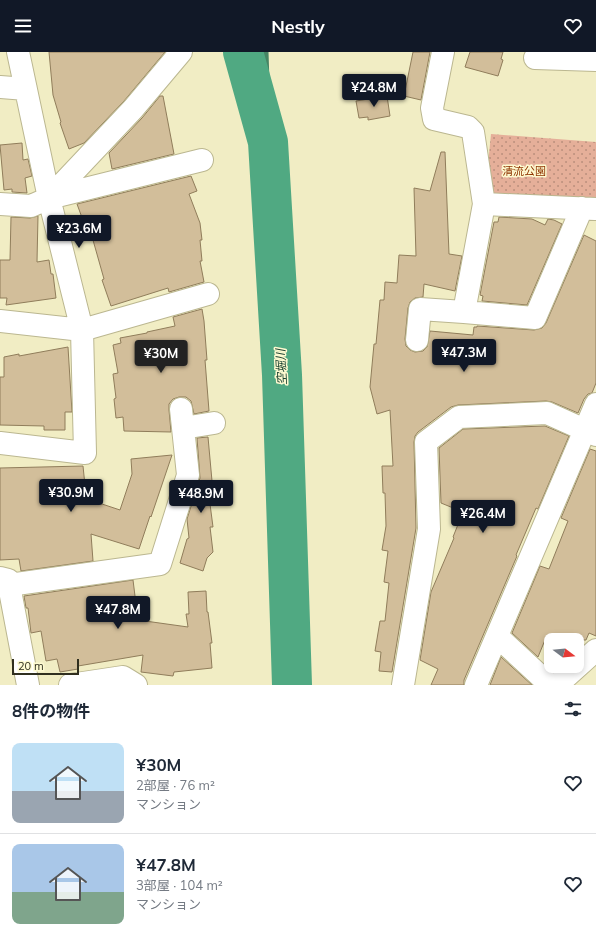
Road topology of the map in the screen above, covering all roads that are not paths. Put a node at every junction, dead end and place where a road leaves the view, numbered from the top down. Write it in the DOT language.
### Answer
graph roads {
  1 [pos="18,52"];
  2 [pos="181,52"];
  3 [pos="443,52"];
  4 [pos="535,58"];
  5 [pos="596,60"];
  6 [pos="0,87"];
  7 [pos="26,89"];
  8 [pos="202,160"];
  9 [pos="49,198"];
  10 [pos="0,204"];
  11 [pos="484,204"];
  12 [pos="589,209"];
  13 [pos="208,294"];
  14 [pos="464,312"];
  15 [pos="0,321"];
  16 [pos="82,330"];
  17 [pos="418,340"];
  18 [pos="596,404"];
  19 [pos="214,423"];
  20 [pos="590,432"];
  21 [pos="0,443"];
  22 [pos="5,581"];
  23 [pos="498,637"];
  24 [pos="596,650"];
  25 [pos="28,685"];
  26 [pos="70,685"];
  27 [pos="136,685"];
  28 [pos="403,685"];
  29 [pos="476,685"];
  30 [pos="550,685"];
  31 [pos="557,685"];
  1 -- 7 [label="street"];
  2 -- 9 [label="street"];
  3 -- 11 [label="street"];
  4 -- 5 [label="street"];
  6 -- 7 [label="street"];
  7 -- 9 [label="street"];
  8 -- 9 [label="street"];
  9 -- 10 [label="street"];
  9 -- 16 [label="street"];
  11 -- 12 [label="street"];
  11 -- 14 [label="street"];
  12 -- 14 [label="street"];
  13 -- 16 [label="street"];
  14 -- 17 [label="street"];
  15 -- 16 [label="street"];
  16 -- 21 [label="street"];
  18 -- 20 [label="street"];
  19 -- 22 [label="street"];
  20 -- 23 [label="street"];
  20 -- 28 [label="street"];
  22 -- 25 [label="street"];
  23 -- 29 [label="street"];
  23 -- 30 [label="street"];
  24 -- 31 [label="street"];
  26 -- 27 [label="street"];
}
